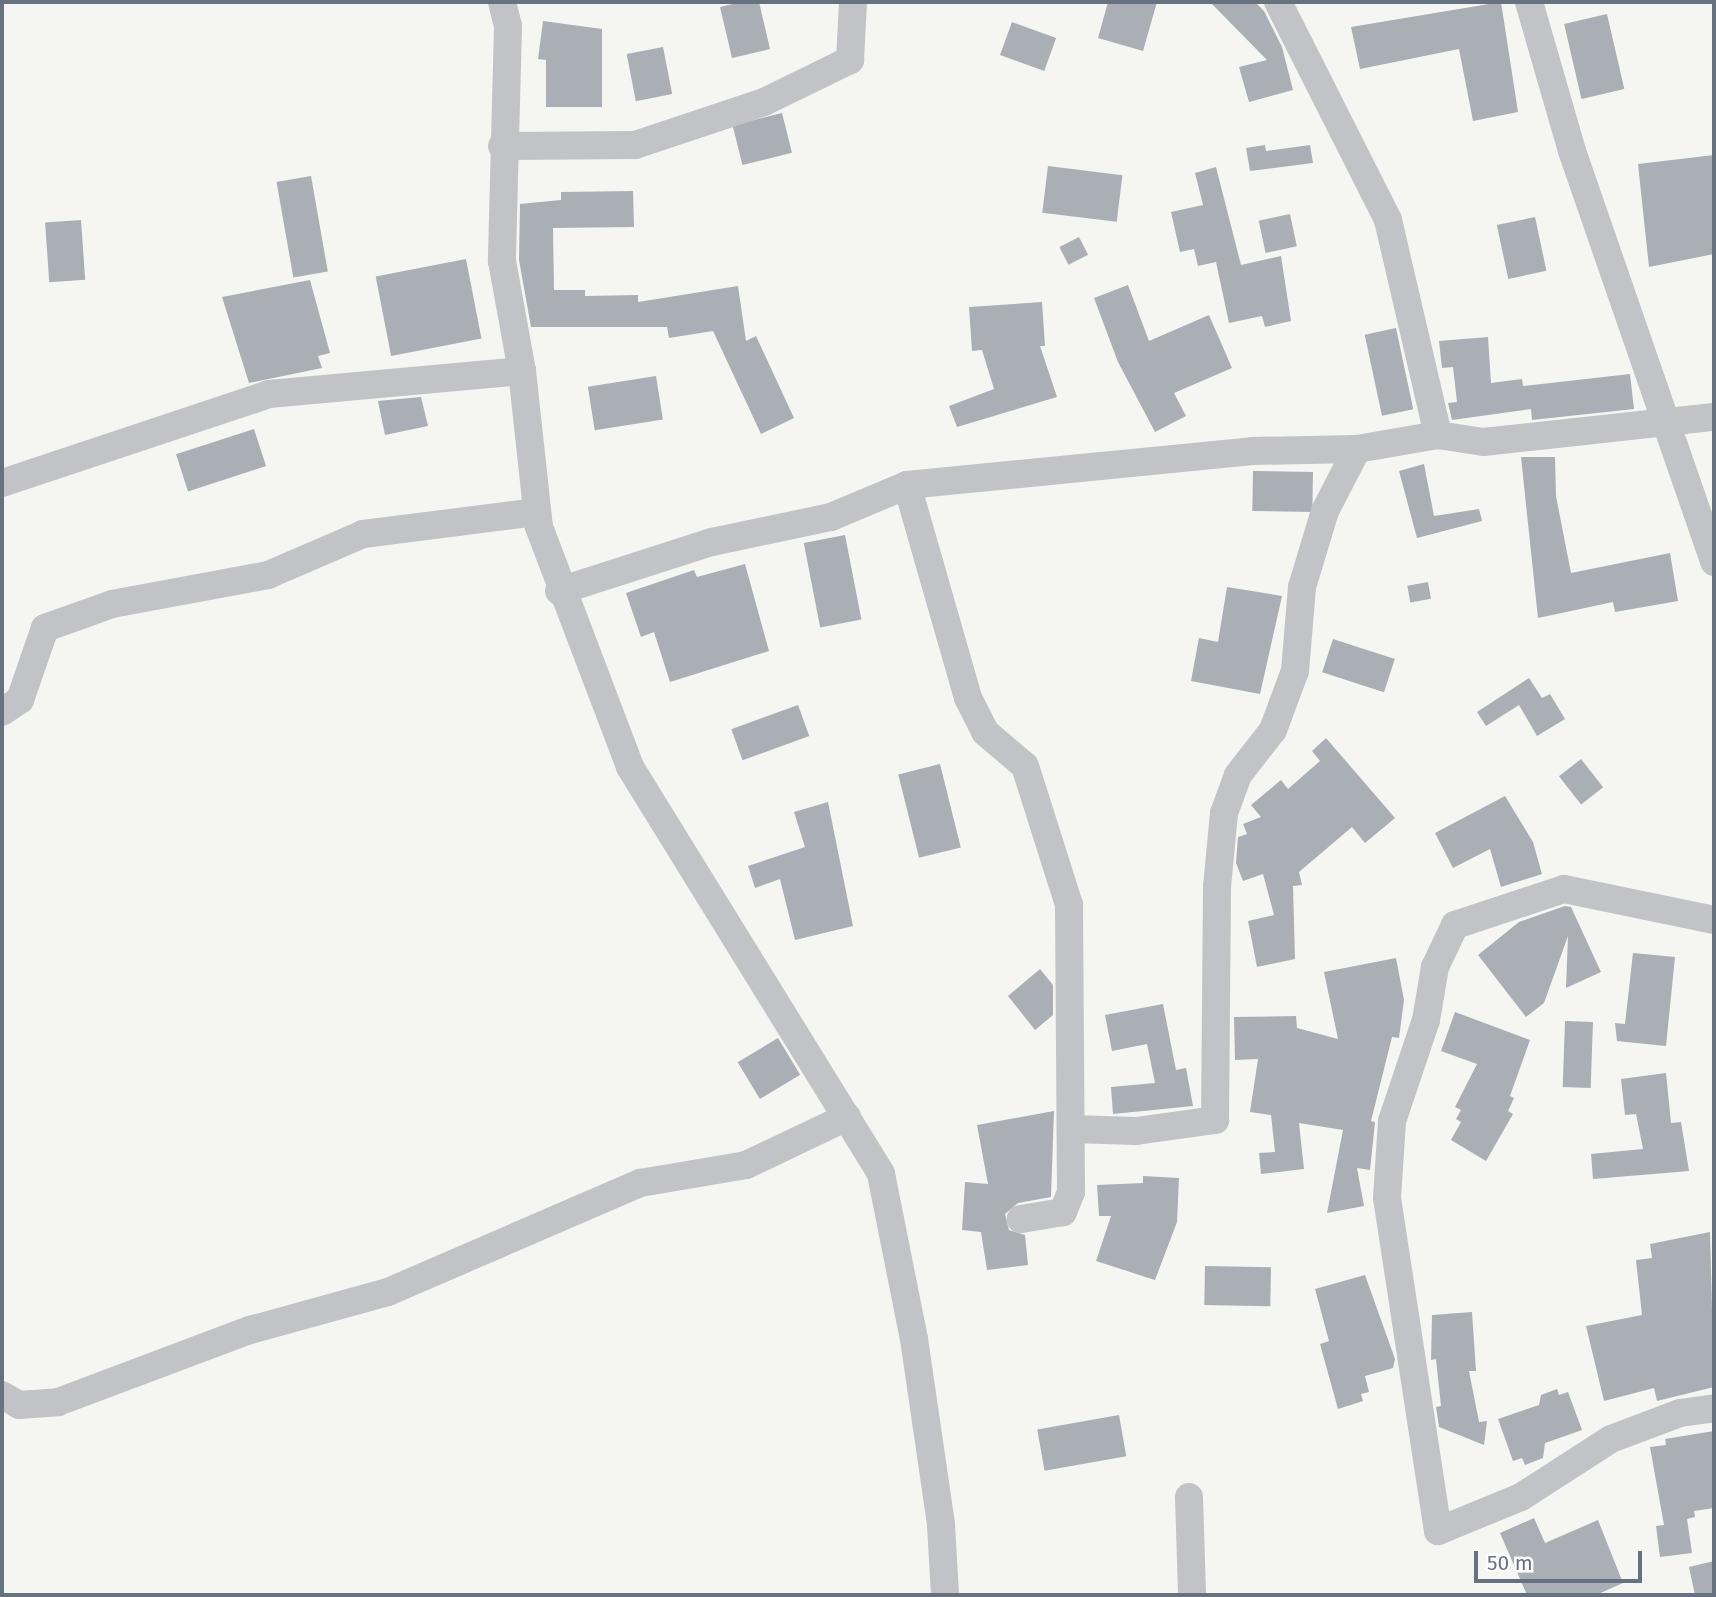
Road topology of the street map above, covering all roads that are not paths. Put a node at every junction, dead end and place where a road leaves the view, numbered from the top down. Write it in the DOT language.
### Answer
graph roads {
  1 [pos="502,2"];
  2 [pos="853,2"];
  3 [pos="1278,2"];
  4 [pos="1529,2"];
  5 [pos="502,146"];
  6 [pos="522,371"];
  7 [pos="1714,417"];
  8 [pos="1670,422"];
  9 [pos="1438,435"];
  10 [pos="1357,449"];
  11 [pos="2,483"];
  12 [pos="907,485"];
  13 [pos="537,512"];
  14 [pos="1714,562"];
  15 [pos="559,591"];
  16 [pos="2,712"];
  17 [pos="1714,920"];
  18 [pos="847,1117"];
  19 [pos="1072,1129"];
  20 [pos="1021,1219"];
  21 [pos="2,1395"];
  22 [pos="1714,1408"];
  23 [pos="1189,1497"];
  24 [pos="945,1595"];
  25 [pos="1192,1595"];
  1 -- 5 [label="street"];
  2 -- 5 [label="street"];
  3 -- 9 [label="street"];
  4 -- 8 [label="street"];
  5 -- 6 [label="street"];
  6 -- 11 [label="street"];
  6 -- 13 [label="street"];
  7 -- 8 [label="street"];
  8 -- 9 [label="street"];
  8 -- 14 [label="street"];
  9 -- 10 [label="street"];
  10 -- 12 [label="street"];
  10 -- 19 [label="street"];
  12 -- 15 [label="street"];
  12 -- 19 [label="street"];
  13 -- 15 [label="street"];
  13 -- 16 [label="street"];
  15 -- 18 [label="street"];
  17 -- 22 [label="street"];
  18 -- 21 [label="street"];
  18 -- 24 [label="street"];
  19 -- 20 [label="street"];
  23 -- 25 [label="street"];
}
